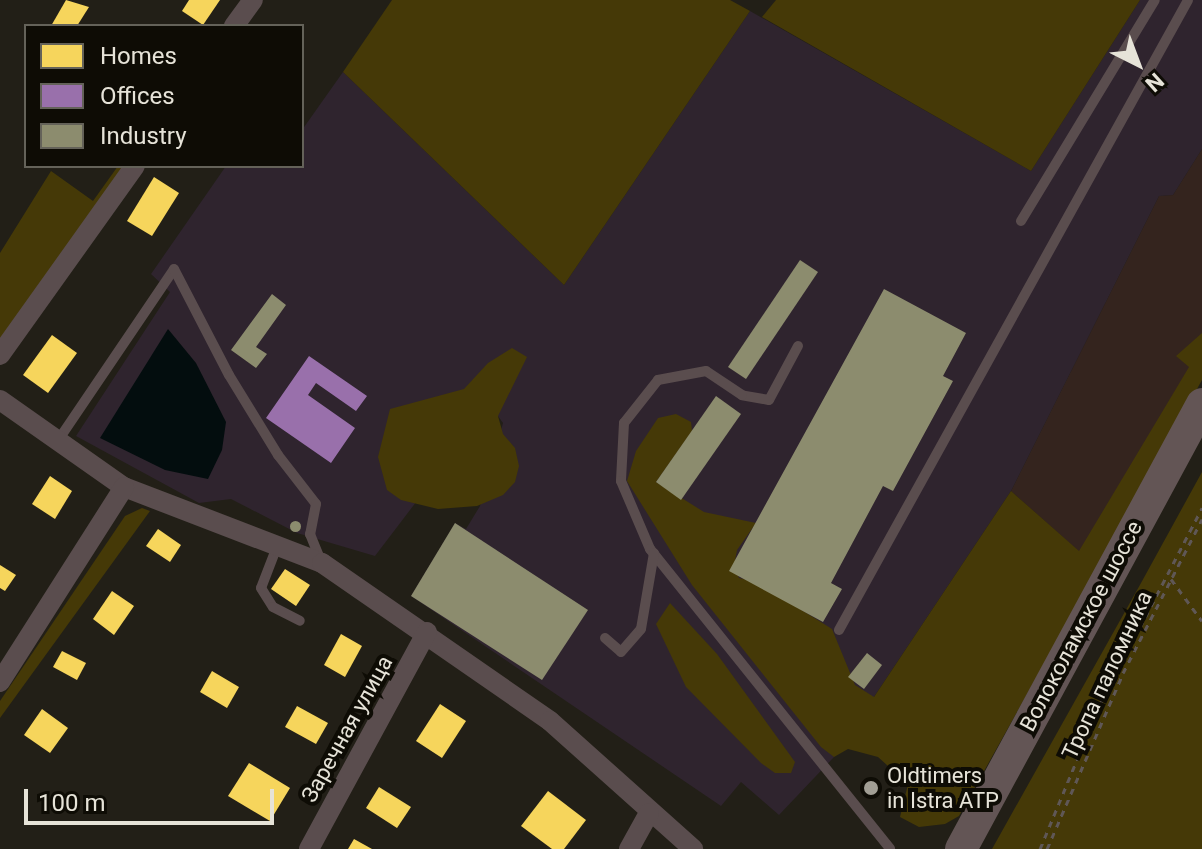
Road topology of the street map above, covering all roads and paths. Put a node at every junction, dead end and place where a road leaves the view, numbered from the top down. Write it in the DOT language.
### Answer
graph roads {
  1 [pos="253,0"];
  2 [pos="1155,0"];
  3 [pos="1188,0"];
  4 [pos="235,24"];
  5 [pos="134,168"];
  6 [pos="1021,221"];
  7 [pos="798,346"];
  8 [pos="0,355"];
  9 [pos="0,400"];
  10 [pos="1202,404"];
  11 [pos="59,439"];
  12 [pos="124,487"];
  13 [pos="1202,508"];
  14 [pos="1202,519"];
  15 [pos="279,543"];
  16 [pos="654,553"];
  17 [pos="322,563"];
  18 [pos="1171,579"];
  19 [pos="300,621"];
  20 [pos="1202,621"];
  21 [pos="839,630"];
  22 [pos="427,632"];
  23 [pos="605,638"];
  24 [pos="0,682"];
  25 [pos="649,813"];
  26 [pos="309,849"];
  27 [pos="629,849"];
  28 [pos="693,849"];
  29 [pos="890,849"];
  30 [pos="961,849"];
  31 [pos="1040,849"];
  32 [pos="1047,849"];
  1 -- 4 [label="street"];
  2 -- 6 [label="lane"];
  3 -- 21 [label="lane"];
  5 -- 8 [label="street"];
  7 -- 16 [label="lane"];
  9 -- 11 [label="street"];
  10 -- 30 [label="main road, Волоколамское шоссе"];
  11 -- 12 [label="street"];
  11 -- 17 [label="lane"];
  12 -- 15 [label="street"];
  12 -- 24 [label="street"];
  13 -- 31 [label="path"];
  14 -- 18 [label="path, Тропа паломника"];
  15 -- 17 [label="street"];
  15 -- 19 [label="lane"];
  16 -- 23 [label="lane"];
  16 -- 29 [label="lane"];
  17 -- 22 [label="street"];
  18 -- 20 [label="path"];
  18 -- 32 [label="path, Тропа паломника"];
  22 -- 25 [label="street"];
  22 -- 26 [label="street, Заречная улица"];
  25 -- 27 [label="street"];
  25 -- 28 [label="street"];
}
